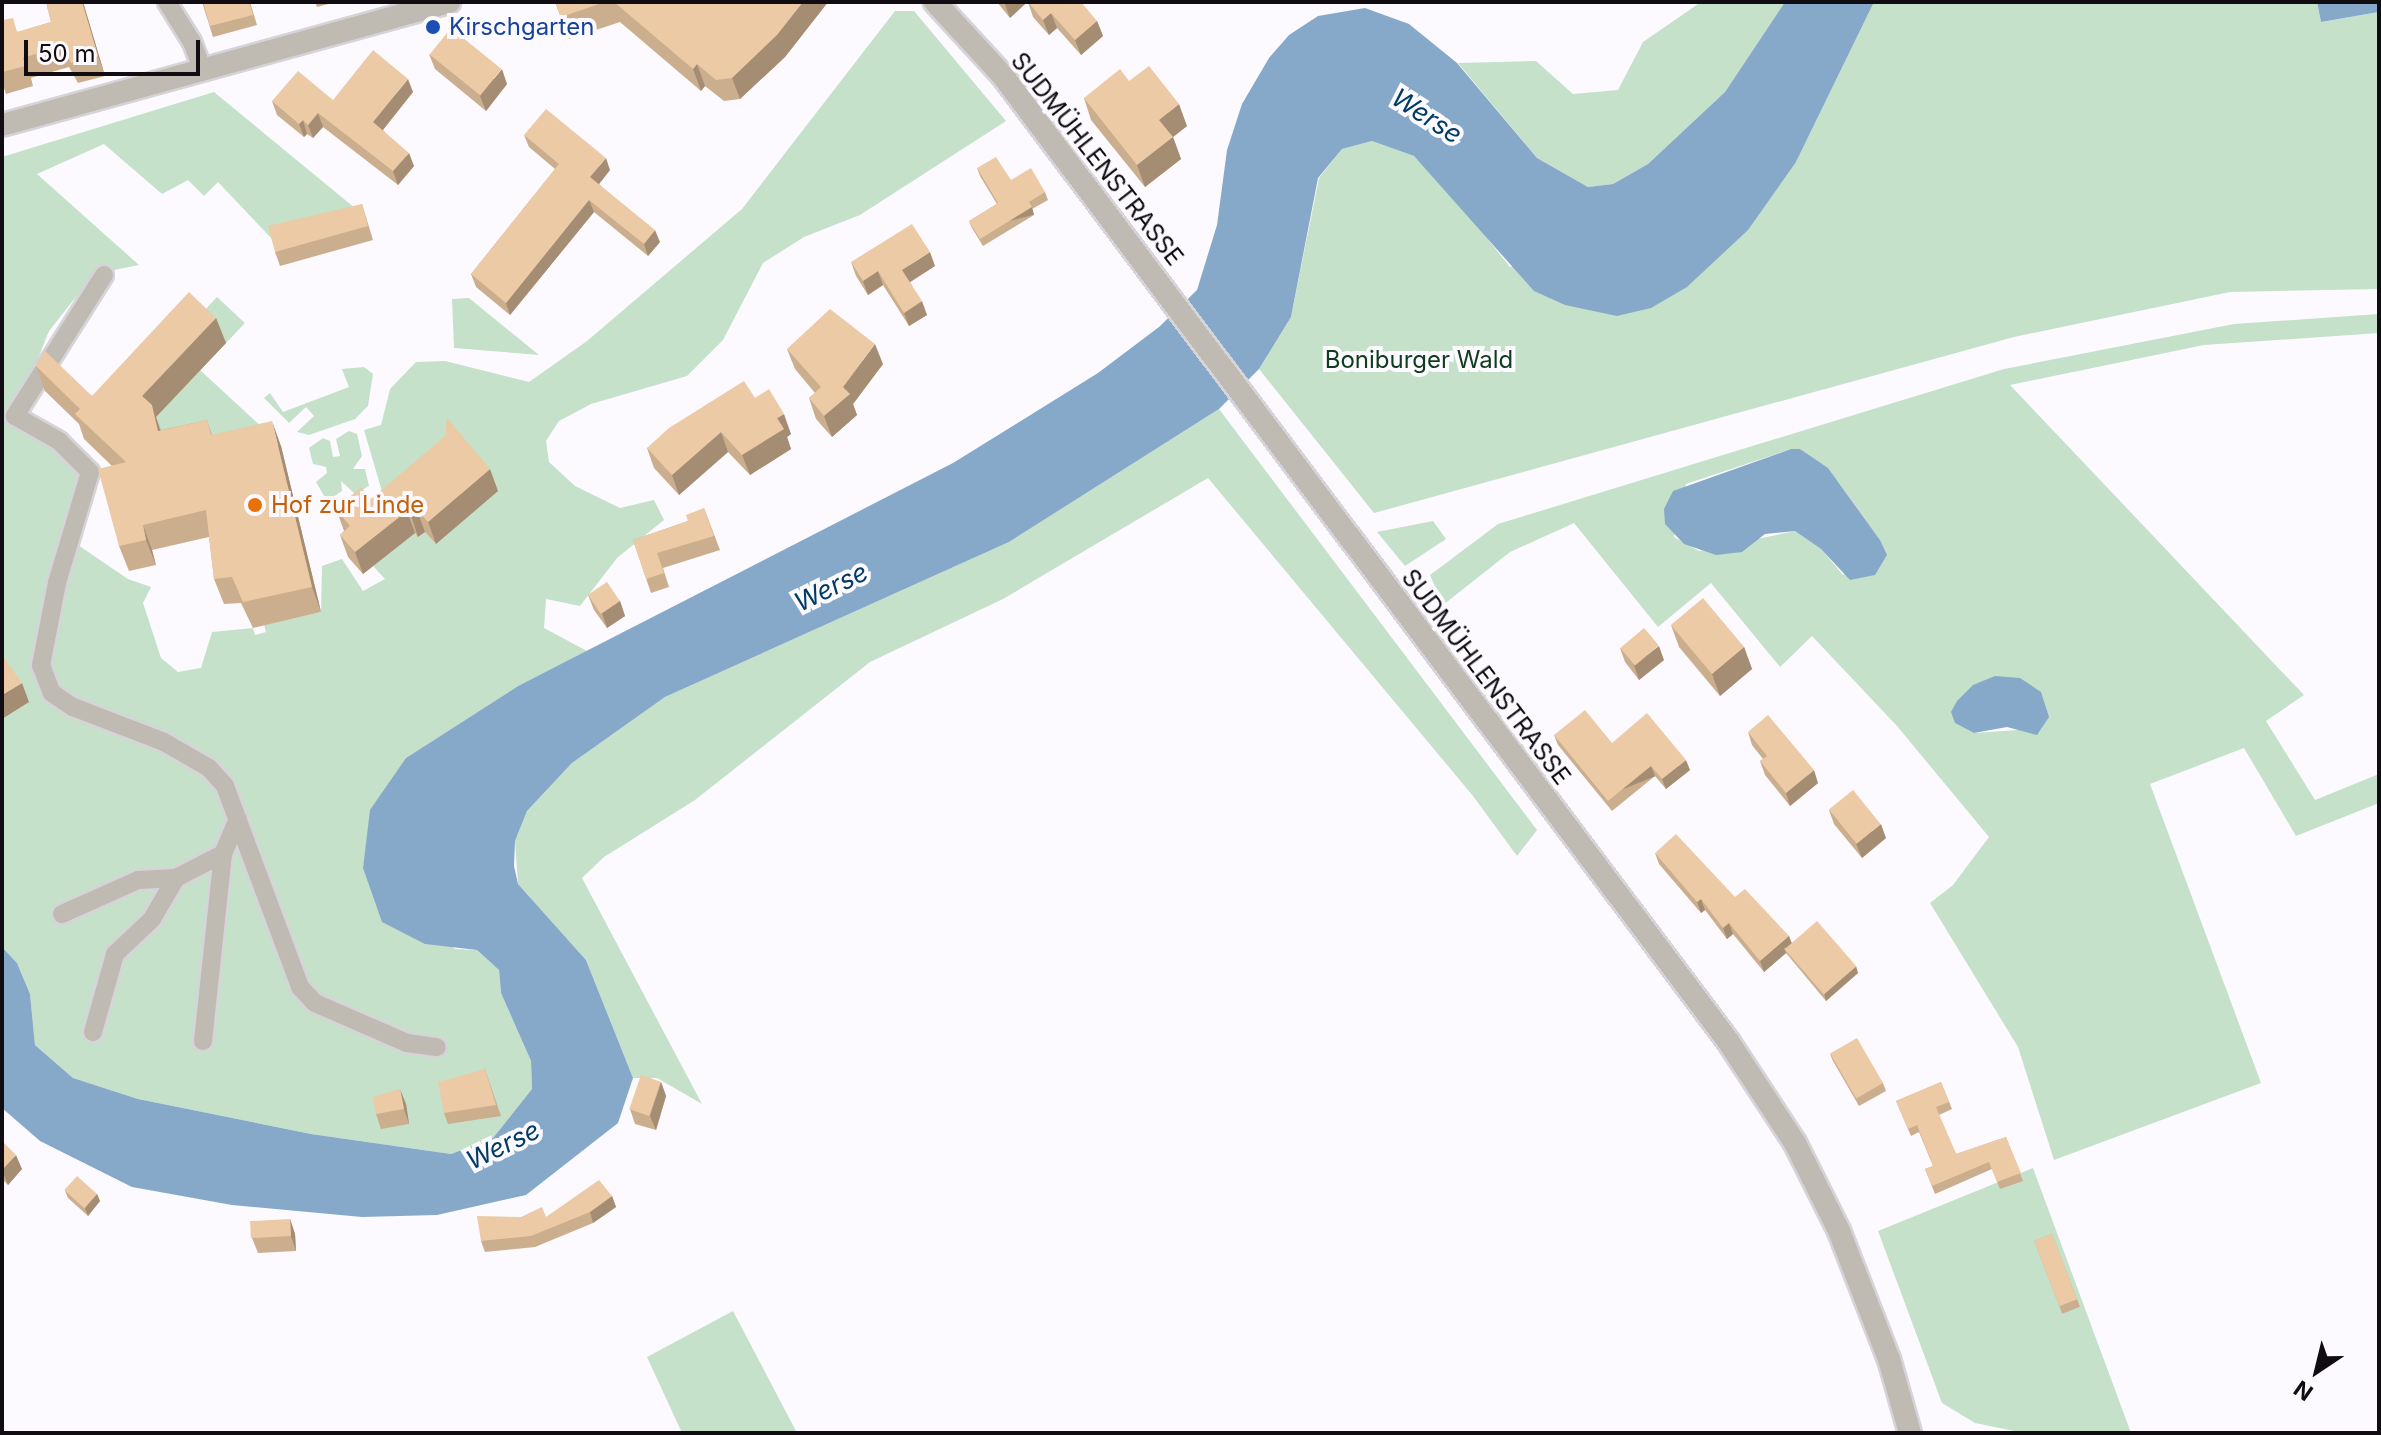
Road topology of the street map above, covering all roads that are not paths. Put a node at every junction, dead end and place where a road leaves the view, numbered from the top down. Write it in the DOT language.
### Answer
graph roads {
  1 [pos="167,2"];
  2 [pos="449,2"];
  3 [pos="935,2"];
  4 [pos="203,71"];
  5 [pos="2,125"];
  6 [pos="104,275"];
  7 [pos="9,415"];
  8 [pos="238,819"];
  9 [pos="223,854"];
  10 [pos="176,878"];
  11 [pos="62,914"];
  12 [pos="93,1032"];
  13 [pos="203,1041"];
  14 [pos="437,1047"];
  15 [pos="1910,1433"];
  1 -- 4 [label="street"];
  2 -- 4 [label="street"];
  3 -- 15 [label="street, SUDMÜHLENSTRASSE"];
  4 -- 5 [label="street"];
  6 -- 7 [label="street"];
  7 -- 8 [label="street"];
  8 -- 9 [label="street"];
  8 -- 14 [label="street"];
  9 -- 10 [label="street"];
  9 -- 13 [label="street"];
  10 -- 11 [label="street"];
  10 -- 12 [label="street"];
}
